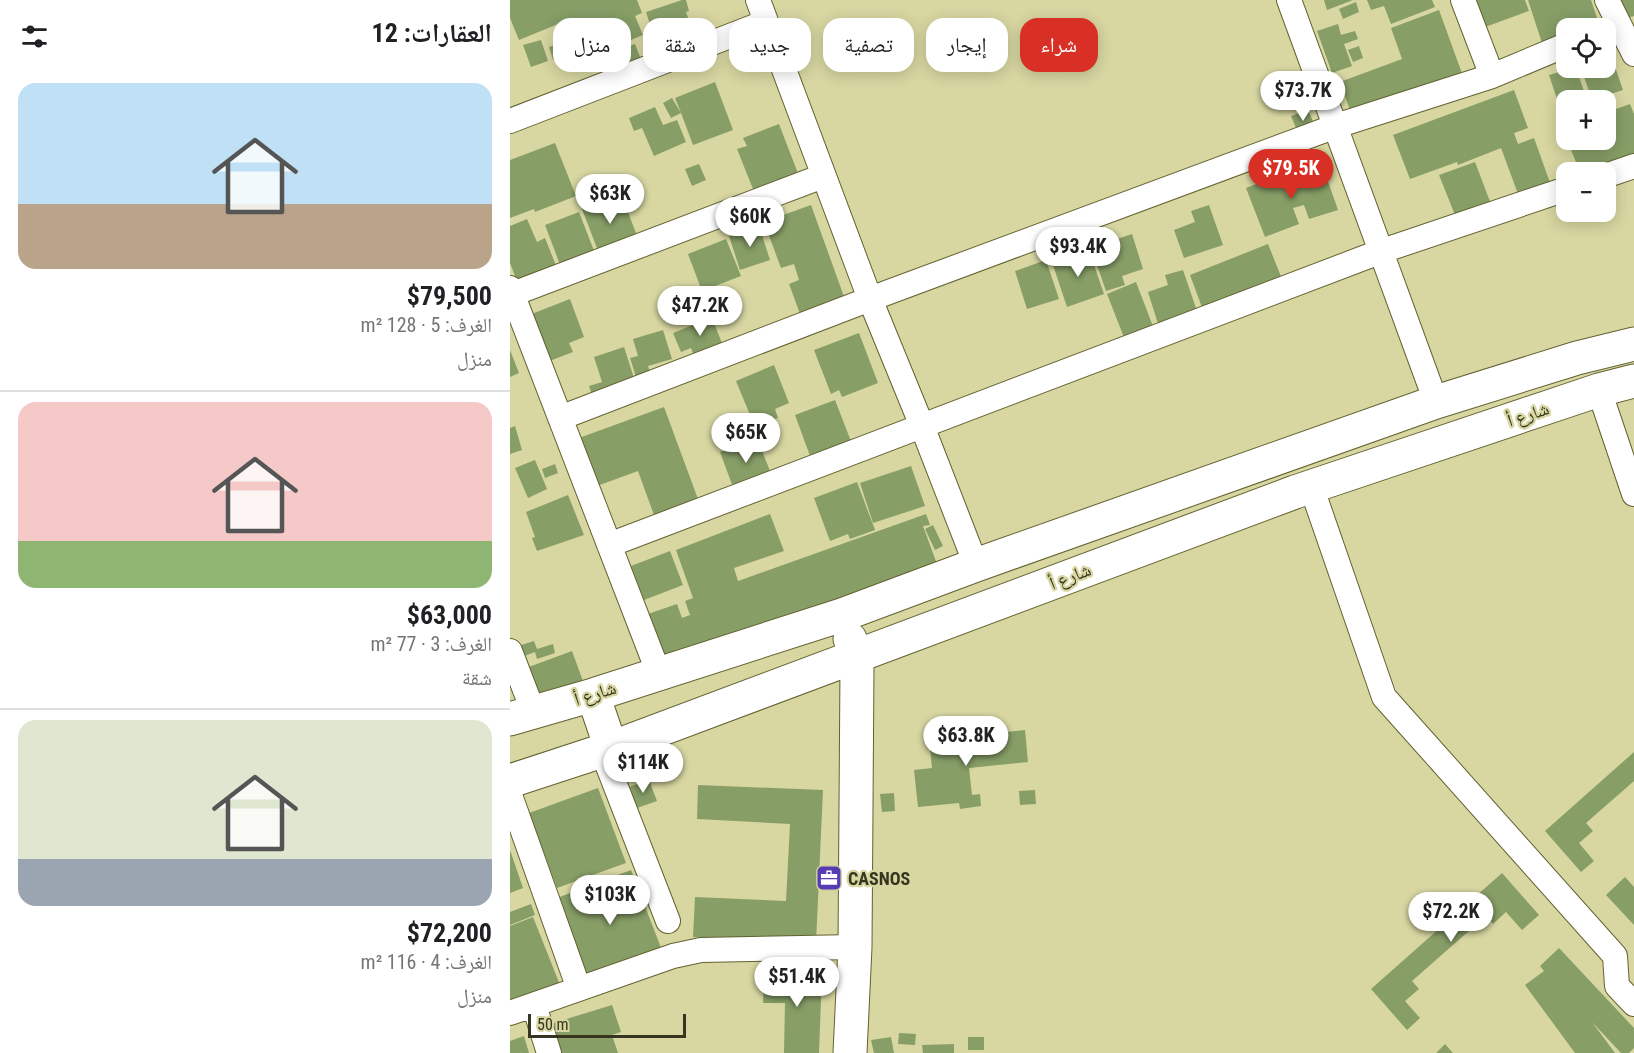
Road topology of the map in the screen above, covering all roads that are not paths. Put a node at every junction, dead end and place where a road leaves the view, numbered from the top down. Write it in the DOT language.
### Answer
graph roads {
  1 [pos="1289,0"];
  2 [pos="1463,0"];
  3 [pos="1607,0"];
  4 [pos="762,11"];
  5 [pos="1619,24"];
  6 [pos="1556,49"];
  7 [pos="1634,54"];
  8 [pos="1492,76"];
  9 [pos="510,121"];
  10 [pos="1336,126"];
  11 [pos="1634,166"];
  12 [pos="1616,172"];
  13 [pos="823,176"];
  14 [pos="1556,192"];
  15 [pos="1382,251"];
  16 [pos="511,292"];
  17 [pos="870,299"];
  18 [pos="1634,344"];
  19 [pos="1634,381"];
  20 [pos="1599,390"];
  21 [pos="1436,402"];
  22 [pos="560,418"];
  23 [pos="922,426"];
  24 [pos="1311,486"];
  25 [pos="1634,494"];
  26 [pos="609,545"];
  27 [pos="976,565"];
  28 [pos="842,615"];
  29 [pos="510,651"];
  30 [pos="857,657"];
  31 [pos="658,674"];
  32 [pos="593,695"];
  33 [pos="521,715"];
  34 [pos="607,750"];
  35 [pos="510,781"];
  36 [pos="510,795"];
  37 [pos="668,921"];
  38 [pos="855,947"];
  39 [pos="1624,958"];
  40 [pos="579,989"];
  41 [pos="1634,1004"];
  42 [pos="534,1005"];
  43 [pos="510,1013"];
  44 [pos="549,1053"];
  45 [pos="850,1053"];
  1 -- 10 [label="street"];
  2 -- 8 [label="street"];
  3 -- 5 [label="street"];
  4 -- 9 [label="street"];
  4 -- 13 [label="street"];
  5 -- 7 [label="street"];
  6 -- 8 [label="street"];
  8 -- 10 [label="street"];
  10 -- 15 [label="street"];
  10 -- 17 [label="street"];
  11 -- 12 [label="street"];
  13 -- 16 [label="street"];
  13 -- 17 [label="street"];
  14 -- 15 [label="street"];
  15 -- 21 [label="street"];
  15 -- 23 [label="street"];
  16 -- 22 [label="street"];
  17 -- 22 [label="street"];
  17 -- 23 [label="street"];
  18 -- 21 [label="street, شارع أ"];
  19 -- 20 [label="street, شارع أ"];
  20 -- 24 [label="street, شارع أ"];
  20 -- 25 [label="street"];
  21 -- 27 [label="street, شارع أ"];
  22 -- 26 [label="street"];
  23 -- 26 [label="street"];
  23 -- 27 [label="street"];
  24 -- 30 [label="street, شارع أ"];
  24 -- 39 [label="street"];
  26 -- 31 [label="street"];
  27 -- 28 [label="street, شارع أ"];
  28 -- 30 [label="street"];
  28 -- 31 [label="street, شارع أ"];
  29 -- 33 [label="street"];
  30 -- 34 [label="street, شارع أ"];
  30 -- 38 [label="street"];
  31 -- 32 [label="street, شارع أ"];
  32 -- 33 [label="street, شارع أ"];
  32 -- 34 [label="street"];
  34 -- 35 [label="street, شارع أ"];
  34 -- 37 [label="street"];
  36 -- 40 [label="street"];
  38 -- 40 [label="street"];
  38 -- 45 [label="street"];
  39 -- 41 [label="street"];
  40 -- 42 [label="street"];
  42 -- 43 [label="street"];
  42 -- 44 [label="street"];
}
